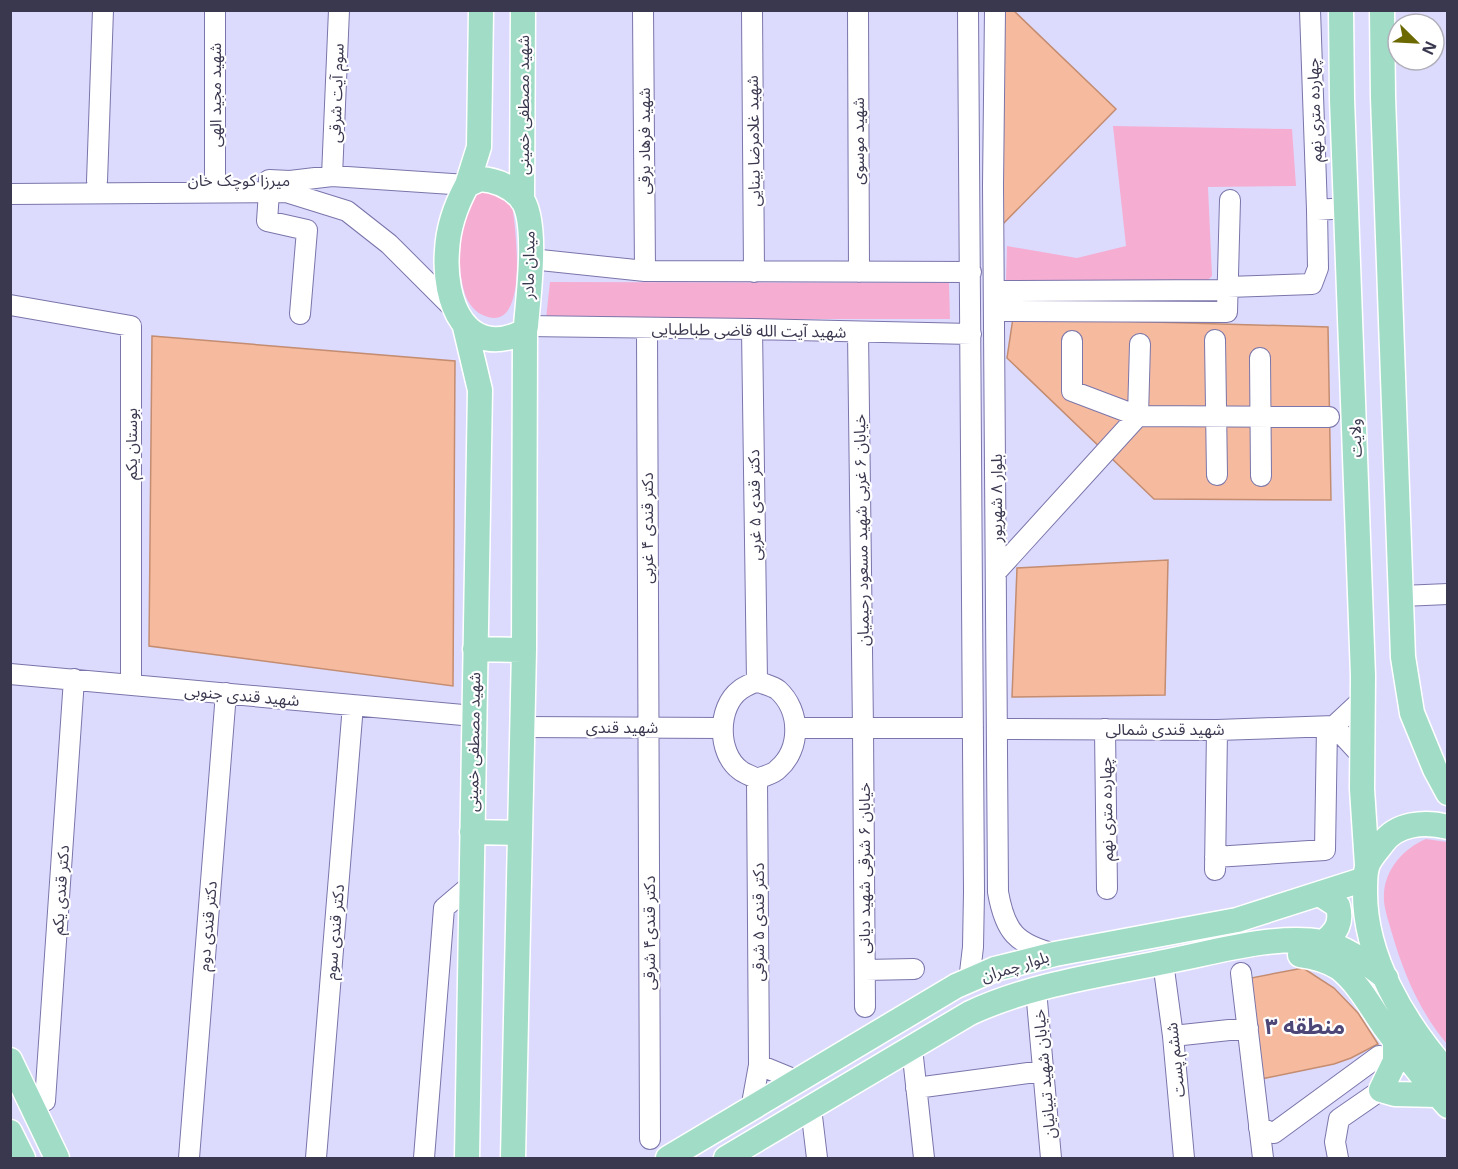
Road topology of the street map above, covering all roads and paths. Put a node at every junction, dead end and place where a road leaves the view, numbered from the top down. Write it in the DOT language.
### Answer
graph roads {
  1 [pos="102,10"];
  2 [pos="215,10"];
  3 [pos="339,10"];
  4 [pos="481,10"];
  5 [pos="523,10"];
  6 [pos="643,10"];
  7 [pos="752,10"];
  8 [pos="858,10"];
  9 [pos="968,10"];
  10 [pos="995,10"];
  11 [pos="1310,10"];
  12 [pos="1341,10"];
  13 [pos="1382,10"];
  14 [pos="1383,97"];
  15 [pos="1342,99"];
  16 [pos="332,176"];
  17 [pos="215,179"];
  18 [pos="97,181"];
  19 [pos="10,183"];
  20 [pos="969,184"];
  21 [pos="467,185"];
  22 [pos="993,185"];
  23 [pos="278,192"];
  24 [pos="10,194"];
  25 [pos="522,200"];
  26 [pos="1230,200"];
  27 [pos="1346,208"];
  28 [pos="1317,210"];
  29 [pos="531,259"];
  30 [pos="645,272"];
  31 [pos="754,272"];
  32 [pos="859,272"];
  33 [pos="964,272"];
  34 [pos="1228,289"];
  35 [pos="995,291"];
  36 [pos="10,305"];
  37 [pos="995,311"];
  38 [pos="300,314"];
  39 [pos="460,318"];
  40 [pos="525,328"];
  41 [pos="647,329"];
  42 [pos="752,329"];
  43 [pos="858,332"];
  44 [pos="963,334"];
  45 [pos="1215,340"];
  46 [pos="1072,341"];
  47 [pos="1140,344"];
  48 [pos="1260,358"];
  49 [pos="1138,416"];
  50 [pos="1216,416"];
  51 [pos="1260,417"];
  52 [pos="1329,417"];
  53 [pos="1217,474"];
  54 [pos="1261,476"];
  55 [pos="972,486"];
  56 [pos="996,486"];
  57 [pos="996,572"];
  58 [pos="1448,594"];
  59 [pos="1402,596"];
  60 [pos="475,649"];
  61 [pos="524,650"];
  62 [pos="10,674"];
  63 [pos="74,679"];
  64 [pos="757,681"];
  65 [pos="131,684"];
  66 [pos="226,693"];
  67 [pos="1363,699"];
  68 [pos="353,705"];
  69 [pos="474,716"];
  70 [pos="522,727"];
  71 [pos="648,727"];
  72 [pos="1331,727"];
  73 [pos="722,728"];
  74 [pos="796,728"];
  75 [pos="973,728"];
  76 [pos="863,729"];
  77 [pos="997,729"];
  78 [pos="1105,729"];
  79 [pos="1217,730"];
  80 [pos="1362,756"];
  81 [pos="757,779"];
  82 [pos="1448,793"];
  83 [pos="974,807"];
  84 [pos="997,807"];
  85 [pos="1448,827"];
  86 [pos="472,832"];
  87 [pos="520,832"];
  88 [pos="1366,872"];
  89 [pos="471,885"];
  90 [pos="1107,889"];
  91 [pos="1321,895"];
  92 [pos="1324,942"];
  93 [pos="1239,947"];
  94 [pos="1055,954"];
  95 [pos="1163,962"];
  96 [pos="914,969"];
  97 [pos="865,970"];
  98 [pos="1241,973"];
  99 [pos="1386,978"];
  100 [pos="969,981"];
  101 [pos="1036,990"];
  102 [pos="865,1007"];
  103 [pos="1248,1028"];
  104 [pos="1173,1036"];
  105 [pos="912,1048"];
  106 [pos="1387,1048"];
  107 [pos="10,1060"];
  108 [pos="759,1065"];
  109 [pos="1043,1071"];
  110 [pos="1448,1072"];
  111 [pos="798,1081"];
  112 [pos="916,1088"];
  113 [pos="1382,1090"];
  114 [pos="1442,1100"];
  115 [pos="45,1101"];
  116 [pos="812,1108"];
  117 [pos="751,1109"];
  118 [pos="1259,1128"];
  119 [pos="10,1132"];
  120 [pos="650,1139"];
  121 [pos="516,1153"];
  122 [pos="23,1158"];
  123 [pos="57,1158"];
  124 [pos="189,1158"];
  125 [pos="316,1158"];
  126 [pos="424,1158"];
  127 [pos="467,1158"];
  128 [pos="668,1158"];
  129 [pos="726,1158"];
  130 [pos="817,1158"];
  131 [pos="924,1158"];
  132 [pos="1051,1158"];
  133 [pos="1184,1158"];
  134 [pos="1263,1158"];
  135 [pos="1338,1158"];
  1 -- 18 [label="street"];
  2 -- 17 [label="street, شهید مجید الهی"];
  3 -- 16 [label="street, سوم آیت شرقی"];
  4 -- 21 [label="main road"];
  5 -- 25 [label="main road, شهید مصطفی خمینی"];
  6 -- 30 [label="street, شهید فرهاد برقی"];
  7 -- 31 [label="street, شهید غلامرضا بینایی"];
  8 -- 32 [label="street, شهید موسوی"];
  9 -- 20 [label="street, بلوار ۸ شهریور"];
  10 -- 22 [label="street, بلوار ۸ شهریور"];
  11 -- 28 [label="street, چهارده متری نهم"];
  12 -- 15 [label="main road, ولایت"];
  13 -- 14 [label="main road"];
  14 -- 15 [label="main road"];
  14 -- 59 [label="main road"];
  15 -- 27 [label="main road, ولایت"];
  16 -- 17 [label="street, میرزا کوچک خان"];
  16 -- 21 [label="street, میرزا کوچک خان"];
  17 -- 18 [label="street, میرزا کوچک خان"];
  18 -- 19 [label="street, میرزا کوچک خان"];
  20 -- 22 [label="street"];
  20 -- 33 [label="street, بلوار ۸ شهریور"];
  21 -- 25 [label="main road"];
  21 -- 39 [label="main road"];
  22 -- 35 [label="street, بلوار ۸ شهریور"];
  23 -- 24 [label="street, میرزا کوچک خان"];
  23 -- 38 [label="street"];
  23 -- 39 [label="street, میرزا کوچک خان"];
  25 -- 29 [label="main road, میدان مادر"];
  26 -- 34 [label="street"];
  27 -- 28 [label="street"];
  27 -- 67 [label="main road, ولایت"];
  28 -- 34 [label="street, چهارده متری نهم"];
  29 -- 30 [label="street"];
  29 -- 40 [label="main road, میدان مادر"];
  30 -- 31 [label="street"];
  31 -- 32 [label="street"];
  32 -- 33 [label="street"];
  33 -- 44 [label="street, بلوار ۸ شهریور"];
  34 -- 35 [label="street"];
  34 -- 37 [label="street"];
  35 -- 37 [label="street, بلوار ۸ شهریور"];
  36 -- 65 [label="street, بوستان یکم"];
  37 -- 56 [label="street, بلوار ۸ شهریور"];
  39 -- 40 [label="main road"];
  39 -- 60 [label="main road, شهید مصطفی خمینی"];
  40 -- 41 [label="street, شهید آیت الله قاضی طباطبایی"];
  40 -- 61 [label="main road"];
  41 -- 42 [label="street, شهید آیت الله قاضی طباطبایی"];
  41 -- 71 [label="street, دکتر قندی ۴ غربی"];
  42 -- 43 [label="street, شهید آیت الله قاضی طباطبایی"];
  42 -- 64 [label="street, دکتر قندی ۵ غربی"];
  43 -- 44 [label="street, شهید آیت الله قاضی طباطبایی"];
  43 -- 76 [label="street, خیابان ۶ غربی شهید مسعود رحیمیان"];
  44 -- 55 [label="street, بلوار ۸ شهریور"];
  45 -- 50 [label="street"];
  46 -- 49 [label="street"];
  47 -- 49 [label="street"];
  48 -- 51 [label="street"];
  49 -- 50 [label="street"];
  49 -- 57 [label="street"];
  50 -- 51 [label="street"];
  50 -- 53 [label="street"];
  51 -- 52 [label="street"];
  51 -- 54 [label="street"];
  55 -- 56 [label="street"];
  55 -- 75 [label="street, بلوار ۸ شهریور"];
  56 -- 57 [label="street, بلوار ۸ شهریور"];
  57 -- 77 [label="street, بلوار ۸ شهریور"];
  58 -- 59 [label="street"];
  59 -- 82 [label="main road"];
  60 -- 61 [label="main road"];
  60 -- 69 [label="main road, شهید مصطفی خمینی"];
  61 -- 70 [label="main road"];
  62 -- 63 [label="street, شهید قندی جنوبی"];
  63 -- 65 [label="street, شهید قندی جنوبی"];
  63 -- 115 [label="street, دکتر قندی یکم"];
  64 -- 73 [label="street"];
  64 -- 74 [label="street"];
  65 -- 66 [label="street, شهید قندی جنوبی"];
  66 -- 68 [label="street, شهید قندی جنوبی"];
  66 -- 124 [label="street, دکتر قندی دوم"];
  67 -- 72 [label="street"];
  67 -- 80 [label="main road, ولایت"];
  68 -- 69 [label="street, شهید قندی جنوبی"];
  68 -- 125 [label="street, دکتر قندی سوم"];
  69 -- 86 [label="main road, شهید مصطفی خمینی"];
  70 -- 71 [label="street, شهید قندی"];
  70 -- 87 [label="main road"];
  71 -- 73 [label="street, شهید قندی"];
  71 -- 120 [label="street, دکتر قندی۴ شرقی"];
  72 -- 79 [label="street, شهید قندی شمالی"];
  72 -- 79 [label="street"];
  72 -- 80 [label="street"];
  73 -- 81 [label="street"];
  74 -- 76 [label="street"];
  74 -- 81 [label="street"];
  75 -- 76 [label="street"];
  75 -- 83 [label="street, بلوار ۸ شهریور"];
  76 -- 97 [label="street, خیابان ۶ شرقی شهید دیانی"];
  77 -- 78 [label="street, شهید قندی شمالی"];
  77 -- 84 [label="street, بلوار ۸ شهریور"];
  78 -- 79 [label="street, شهید قندی شمالی"];
  78 -- 90 [label="street, چهارده متری نهم"];
  80 -- 88 [label="main road, ولایت"];
  81 -- 108 [label="street, دکتر قندی ۵ شرقی"];
  83 -- 84 [label="street"];
  83 -- 100 [label="street, بلوار ۸ شهریور"];
  84 -- 94 [label="street, بلوار ۸ شهریور"];
  85 -- 88 [label="main road"];
  86 -- 87 [label="main road"];
  86 -- 89 [label="main road, شهید مصطفی خمینی"];
  87 -- 121 [label="main road"];
  88 -- 91 [label="main road, بلوار چمران"];
  88 -- 99 [label="main road, ولایت"];
  89 -- 126 [label="street"];
  89 -- 127 [label="main road, شهید مصطفی خمینی"];
  91 -- 92 [label="main road"];
  91 -- 94 [label="main road, بلوار چمران"];
  92 -- 93 [label="main road, بلوار چمران"];
  92 -- 99 [label="main road, بلوار چمران"];
  93 -- 95 [label="main road, بلوار چمران"];
  93 -- 106 [label="main road"];
  94 -- 100 [label="main road, بلوار چمران"];
  95 -- 101 [label="main road, بلوار چمران"];
  95 -- 104 [label="street, ششم پست"];
  96 -- 97 [label="street"];
  97 -- 102 [label="street, خیابان ۶ شرقی شهید دیانی"];
  98 -- 103 [label="street"];
  99 -- 110 [label="main road, ولایت"];
  100 -- 111 [label="main road, بلوار چمران"];
  101 -- 105 [label="main road, بلوار چمران"];
  101 -- 109 [label="street, خیابان شهید تبیانیان"];
  103 -- 104 [label="street"];
  103 -- 118 [label="street"];
  104 -- 133 [label="street, ششم پست"];
  105 -- 112 [label="street"];
  105 -- 116 [label="main road, بلوار چمران"];
  106 -- 113 [label="main road"];
  106 -- 114 [label="main road"];
  106 -- 118 [label="street"];
  107 -- 123 [label="main road"];
  108 -- 111 [label="street"];
  108 -- 117 [label="street, دکتر قندی ۵ شرقی"];
  109 -- 112 [label="street"];
  109 -- 132 [label="street, خیابان شهید تبیانیان"];
  111 -- 117 [label="main road, بلوار چمران"];
  112 -- 131 [label="street"];
  113 -- 114 [label="main road"];
  113 -- 135 [label="street"];
  116 -- 129 [label="main road, بلوار چمران"];
  116 -- 130 [label="street"];
  117 -- 128 [label="main road, بلوار چمران"];
  118 -- 134 [label="street"];
  119 -- 122 [label="main road"];
}
